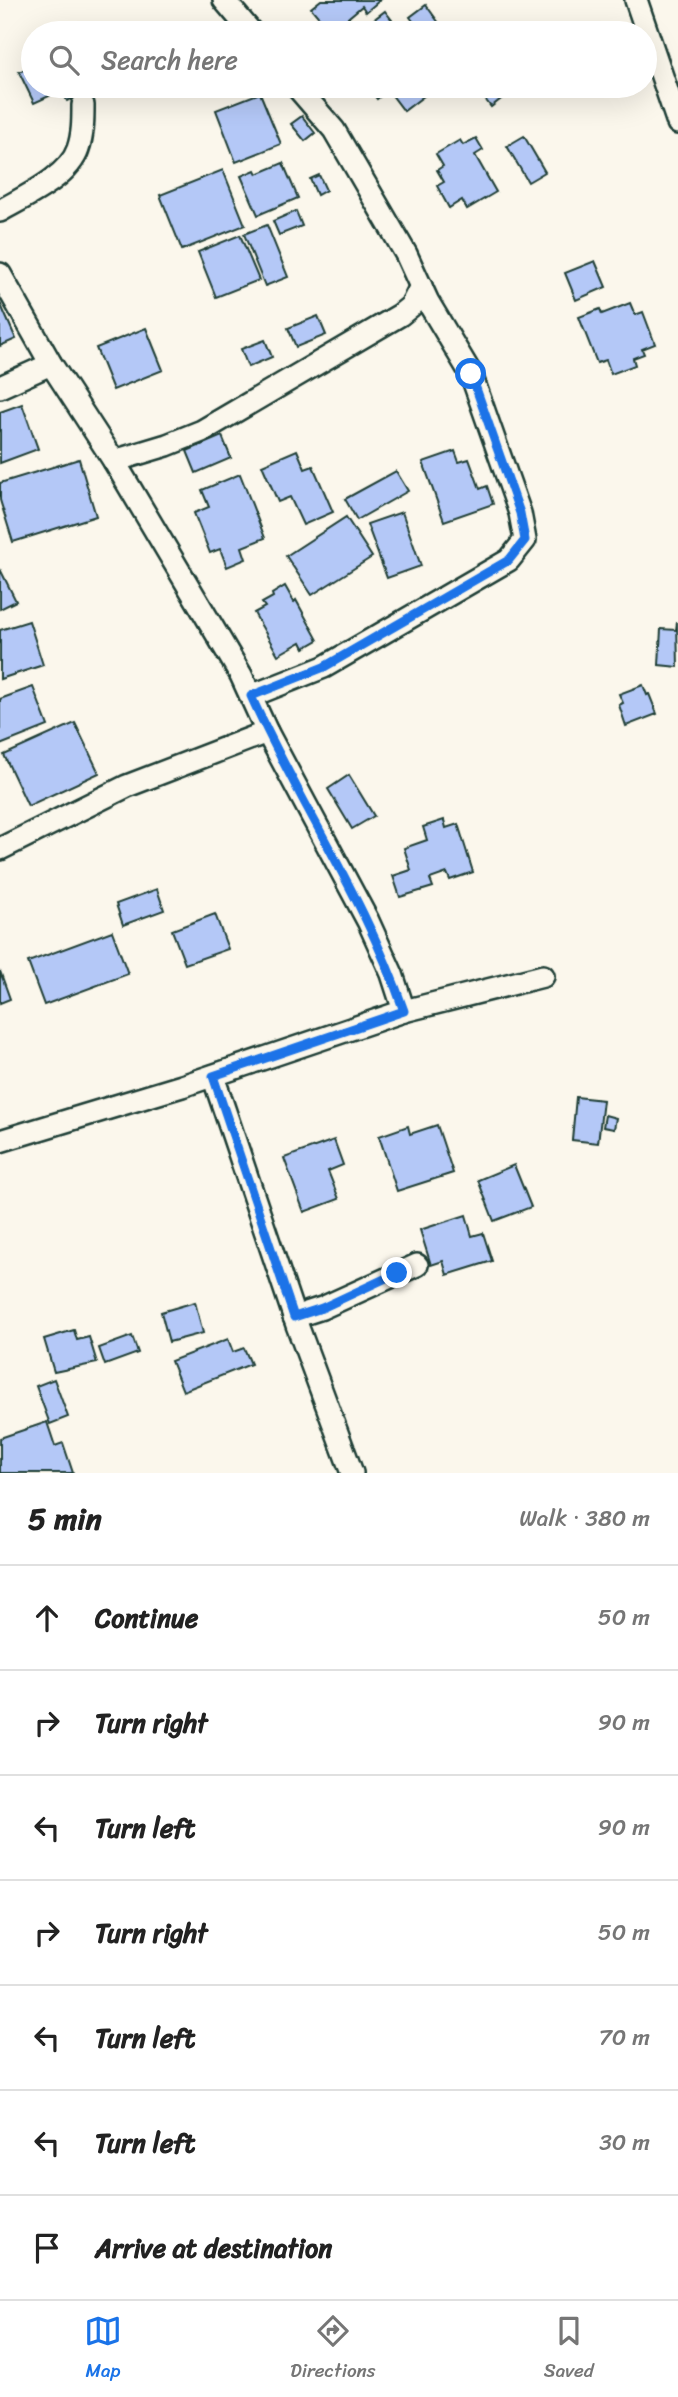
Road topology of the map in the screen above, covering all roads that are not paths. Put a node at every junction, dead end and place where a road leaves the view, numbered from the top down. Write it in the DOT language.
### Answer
graph roads {
  1 [pos="224,0"];
  2 [pos="636,0"];
  3 [pos="241,21"];
  4 [pos="643,21"];
  5 [pos="657,62"];
  6 [pos="306,98"];
  7 [pos="83,105"];
  8 [pos="678,123"];
  9 [pos="0,211"];
  10 [pos="0,274"];
  11 [pos="421,286"];
  12 [pos="51,365"];
  13 [pos="0,387"];
  14 [pos="114,461"];
  15 [pos="251,696"];
  16 [pos="267,732"];
  17 [pos="0,849"];
  18 [pos="543,976"];
  19 [pos="404,1011"];
  20 [pos="213,1076"];
  21 [pos="0,1141"];
  22 [pos="417,1265"];
  23 [pos="294,1317"];
  24 [pos="352,1473"];
  1 -- 3 [label="street"];
  2 -- 4 [label="street"];
  5 -- 8 [label="street"];
  6 -- 11 [label="street"];
  7 -- 9 [label="street"];
  10 -- 12 [label="street"];
  11 -- 14 [label="street"];
  11 -- 15 [label="street"];
  12 -- 13 [label="street"];
  12 -- 14 [label="street"];
  14 -- 15 [label="street"];
  15 -- 16 [label="street"];
  16 -- 17 [label="street"];
  16 -- 19 [label="street"];
  18 -- 19 [label="street"];
  19 -- 20 [label="street"];
  20 -- 21 [label="street"];
  20 -- 23 [label="street"];
  22 -- 23 [label="street"];
  23 -- 24 [label="street"];
}
